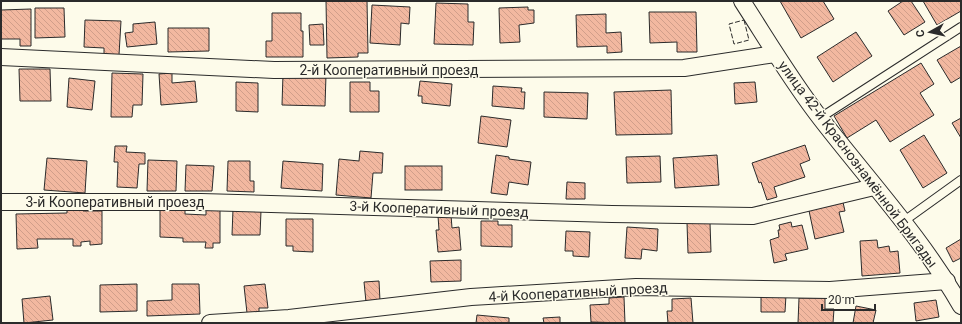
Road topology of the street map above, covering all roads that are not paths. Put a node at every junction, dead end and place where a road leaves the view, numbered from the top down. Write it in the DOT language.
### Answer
graph roads {
  1 [pos="742,1"];
  2 [pos="961,26"];
  3 [pos="775,54"];
  4 [pos="1,57"];
  5 [pos="820,118"];
  6 [pos="961,180"];
  7 [pos="874,187"];
  8 [pos="1,202"];
  9 [pos="904,221"];
  10 [pos="947,282"];
  11 [pos="961,306"];
  12 [pos="210,323"];
  1 -- 3 [label="street, улица 42-й Краснознамённой Бригады"];
  2 -- 5 [label="lane"];
  3 -- 4 [label="street, 2-й Кооперативный проезд"];
  3 -- 5 [label="street, улица 42-й Краснознамённой Бригады"];
  5 -- 7 [label="street, улица 42-й Краснознамённой Бригады"];
  6 -- 9 [label="lane"];
  7 -- 8 [label="street, 3-й Кооперативный проезд"];
  7 -- 9 [label="street, улица 42-й Краснознамённой Бригады"];
  9 -- 10 [label="street, улица 42-й Краснознамённой Бригады"];
  10 -- 11 [label="street, улица 42-й Краснознамённой Бригады"];
  10 -- 12 [label="street, 4-й Кооперативный проезд"];
}
